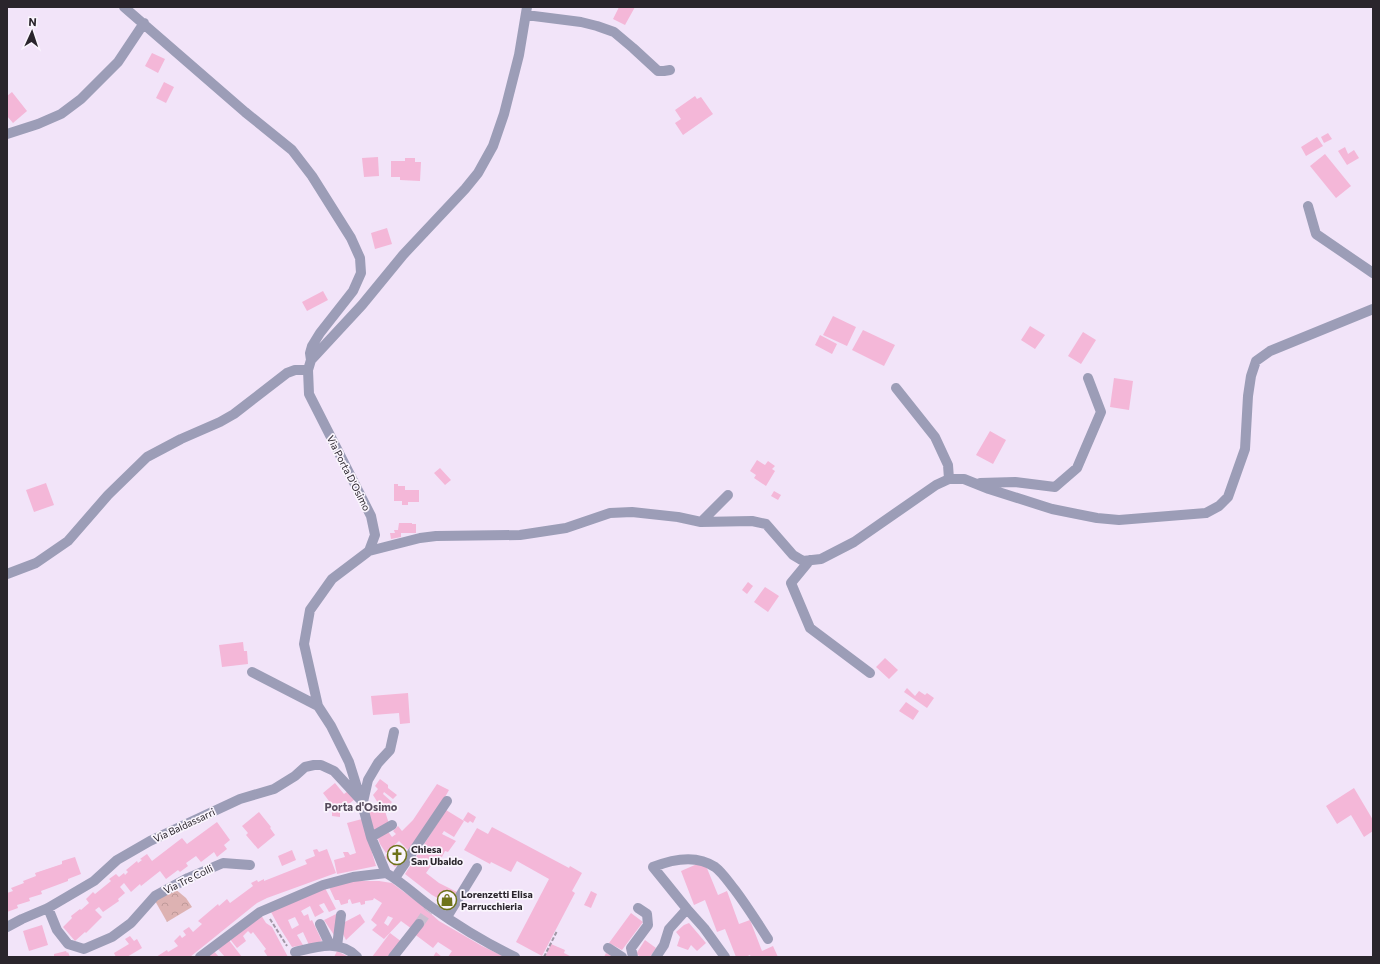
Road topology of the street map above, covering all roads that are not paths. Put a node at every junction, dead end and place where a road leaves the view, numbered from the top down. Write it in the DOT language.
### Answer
graph roads {
  1 [pos="124,7"];
  2 [pos="527,11"];
  3 [pos="144,23"];
  4 [pos="670,70"];
  5 [pos="7,134"];
  6 [pos="1308,206"];
  7 [pos="1373,273"];
  8 [pos="1373,309"];
  9 [pos="310,365"];
  10 [pos="1088,378"];
  11 [pos="896,388"];
  12 [pos="949,479"];
  13 [pos="975,483"];
  14 [pos="728,495"];
  15 [pos="701,522"];
  16 [pos="369,551"];
  17 [pos="810,560"];
  18 [pos="7,574"];
  19 [pos="252,672"];
  20 [pos="870,674"];
  21 [pos="318,706"];
  22 [pos="394,732"];
  23 [pos="447,801"];
  24 [pos="362,802"];
  25 [pos="392,825"];
  26 [pos="371,837"];
  27 [pos="250,865"];
  28 [pos="477,868"];
  29 [pos="386,873"];
  30 [pos="395,878"];
  31 [pos="48,908"];
  32 [pos="638,908"];
  33 [pos="687,909"];
  34 [pos="341,915"];
  35 [pos="448,917"];
  36 [pos="320,924"];
  37 [pos="419,924"];
  38 [pos="7,927"];
  39 [pos="768,939"];
  40 [pos="334,946"];
  41 [pos="608,948"];
  42 [pos="295,952"];
  43 [pos="200,957"];
  44 [pos="357,957"];
  45 [pos="393,957"];
  46 [pos="515,957"];
  47 [pos="622,957"];
  48 [pos="633,957"];
  49 [pos="656,957"];
  50 [pos="725,957"];
  1 -- 3 [label="street, Via Porta D'Osimo"];
  2 -- 4 [label="street"];
  2 -- 9 [label="street"];
  3 -- 5 [label="street"];
  3 -- 9 [label="street, Via Porta D'Osimo"];
  6 -- 7 [label="street"];
  8 -- 13 [label="street"];
  9 -- 16 [label="street, Via Porta D'Osimo"];
  9 -- 18 [label="street"];
  10 -- 13 [label="street"];
  11 -- 12 [label="street"];
  12 -- 13 [label="street"];
  12 -- 17 [label="street"];
  14 -- 15 [label="street"];
  15 -- 16 [label="street"];
  15 -- 17 [label="street"];
  16 -- 21 [label="street"];
  17 -- 20 [label="street"];
  19 -- 21 [label="street"];
  21 -- 24 [label="street"];
  22 -- 24 [label="street"];
  23 -- 30 [label="street"];
  24 -- 26 [label="street"];
  24 -- 31 [label="street, Via Baldassarri"];
  25 -- 26 [label="street"];
  26 -- 29 [label="street"];
  27 -- 31 [label="street, Via Tre Colli"];
  28 -- 35 [label="street"];
  29 -- 30 [label="street"];
  29 -- 43 [label="street"];
  30 -- 35 [label="street"];
  31 -- 38 [label="street, Via Baldassarri"];
  32 -- 48 [label="street"];
  33 -- 39 [label="street"];
  33 -- 49 [label="street"];
  33 -- 50 [label="street"];
  34 -- 40 [label="street"];
  35 -- 46 [label="street"];
  36 -- 40 [label="street"];
  37 -- 45 [label="street"];
  40 -- 42 [label="street"];
  40 -- 44 [label="street"];
  41 -- 47 [label="street"];
}
